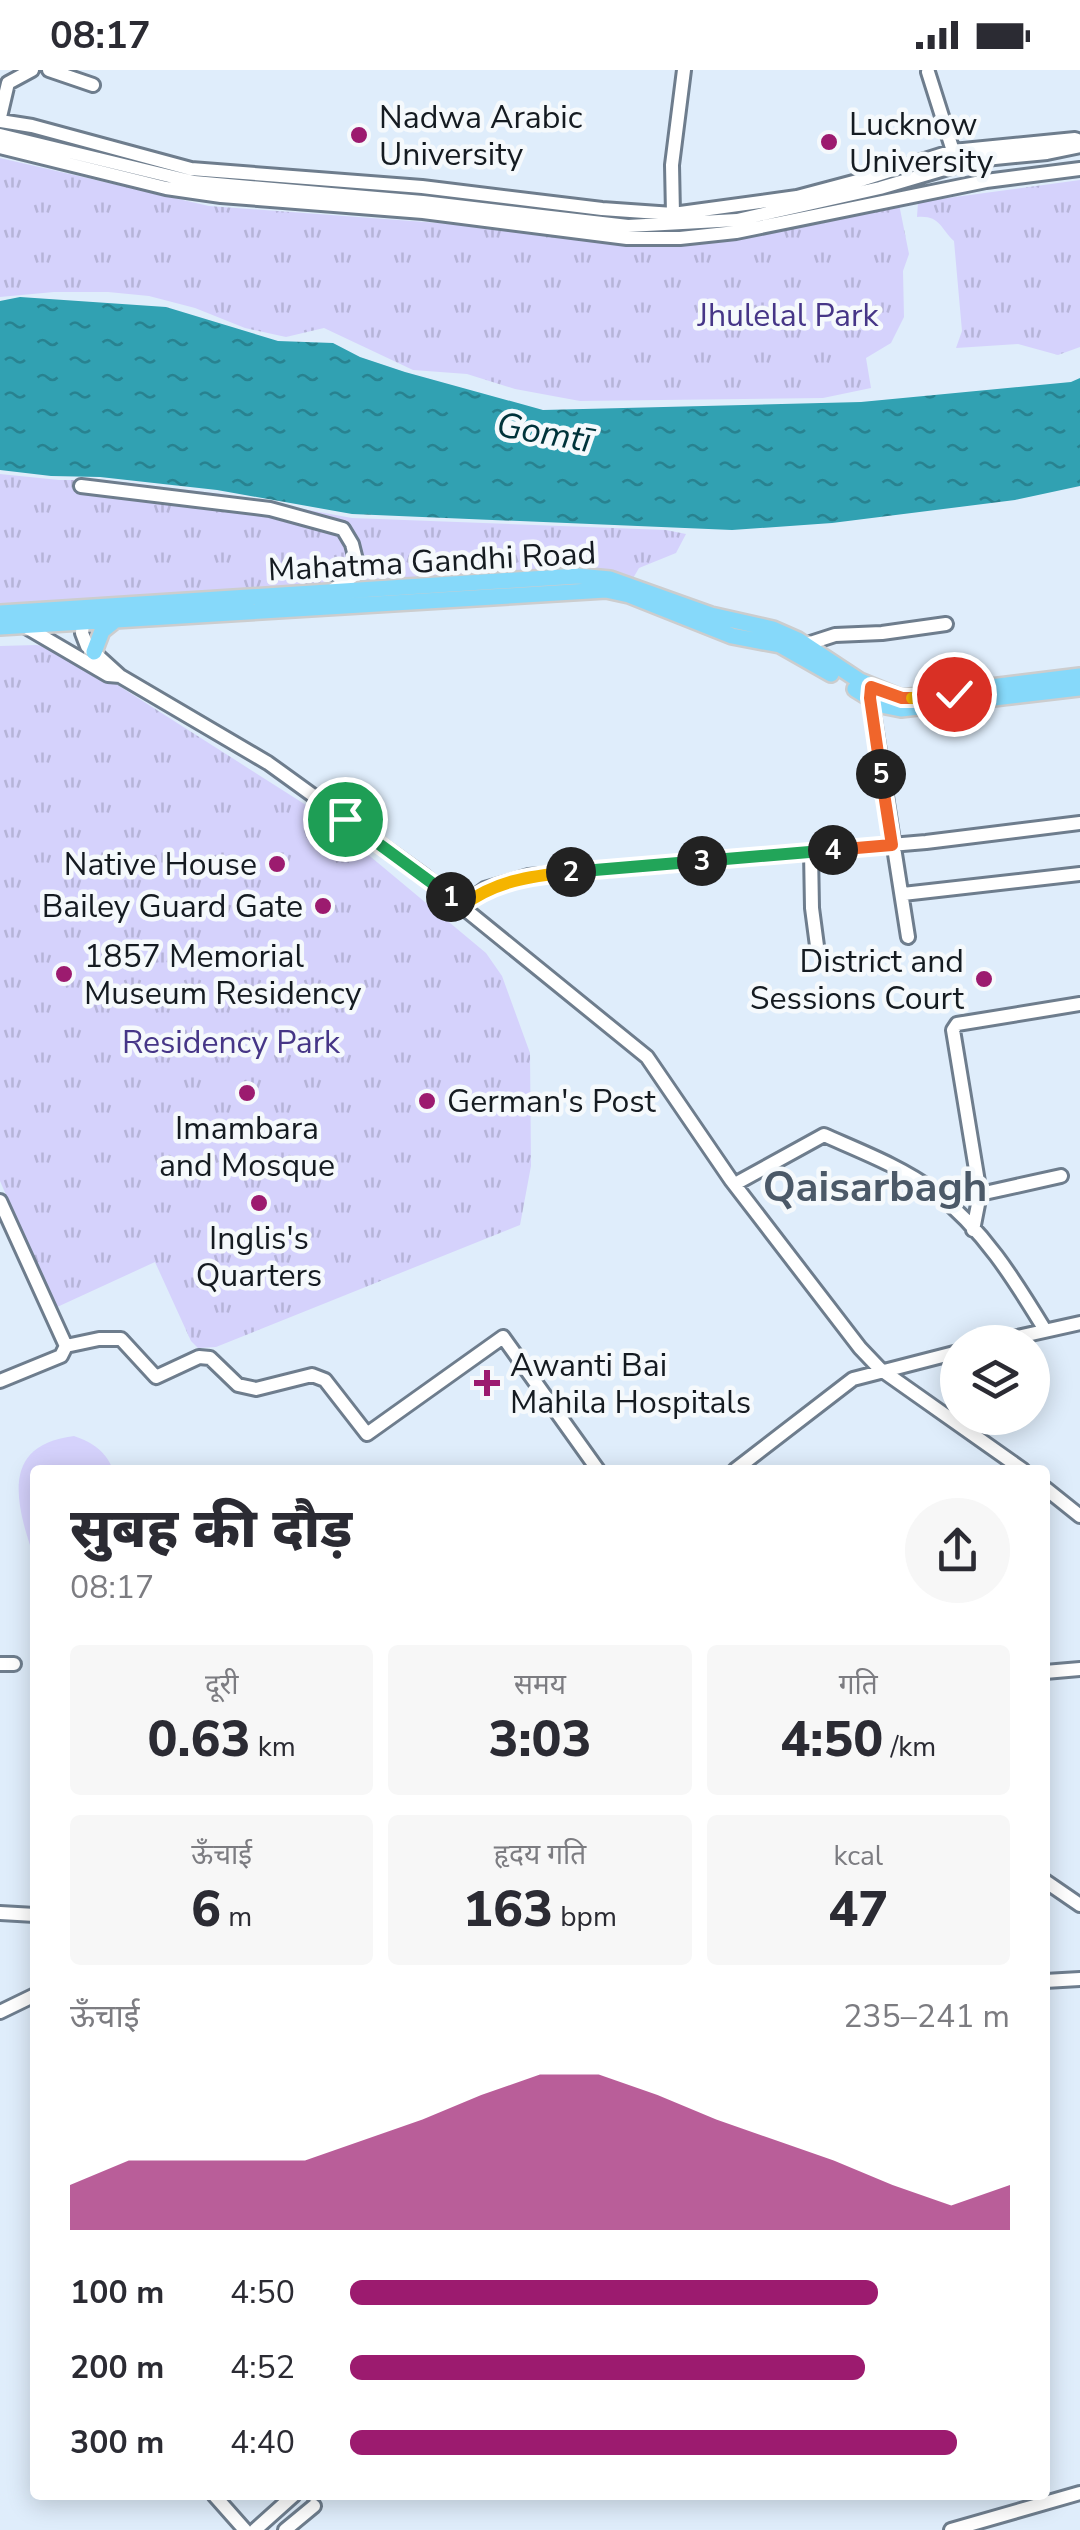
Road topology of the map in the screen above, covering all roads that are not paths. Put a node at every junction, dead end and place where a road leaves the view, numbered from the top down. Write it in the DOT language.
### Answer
graph roads {
  1 [pos="32,70"];
  2 [pos="49,70"];
  3 [pos="684,70"];
  4 [pos="928,72"];
  5 [pos="4,76"];
  6 [pos="93,85"];
  7 [pos="0,119"];
  8 [pos="0,135"];
  9 [pos="1080,144"];
  10 [pos="0,147"];
  11 [pos="953,150"];
  12 [pos="1080,169"];
  13 [pos="673,214"];
  14 [pos="82,486"];
  15 [pos="329,592"];
  16 [pos="0,613"];
  17 [pos="117,619"];
  18 [pos="83,623"];
  19 [pos="946,624"];
  20 [pos="0,627"];
  21 [pos="26,627"];
  22 [pos="800,648"];
  23 [pos="94,652"];
  24 [pos="120,676"];
  25 [pos="1080,676"];
  26 [pos="1080,688"];
  27 [pos="870,692"];
  28 [pos="987,695"];
  29 [pos="1080,823"];
  30 [pos="892,845"];
  31 [pos="810,852"];
  32 [pos="1080,874"];
  33 [pos="903,894"];
  34 [pos="462,906"];
  35 [pos="908,937"];
  36 [pos="818,946"];
  37 [pos="1080,1004"];
  38 [pos="1060,1176"];
  39 [pos="734,1184"];
  40 [pos="980,1194"];
  41 [pos="0,1202"];
  42 [pos="973,1230"];
  43 [pos="1080,1323"];
  44 [pos="1042,1325"];
  45 [pos="1050,1329"];
  46 [pos="66,1346"];
  47 [pos="940,1356"];
  48 [pos="880,1369"];
  49 [pos="0,1381"];
  50 [pos="594,1465"];
  51 [pos="740,1465"];
  52 [pos="1016,1465"];
  53 [pos="1050,1492"];
  54 [pos="1080,1516"];
  55 [pos="1080,1668"];
  56 [pos="1050,1671"];
  57 [pos="1050,1885"];
  58 [pos="1080,1906"];
  59 [pos="0,1913"];
  60 [pos="30,1915"];
  61 [pos="1080,1979"];
  62 [pos="1050,1981"];
  63 [pos="30,1997"];
  64 [pos="0,2012"];
  65 [pos="1080,2493"];
  66 [pos="220,2500"];
  67 [pos="288,2500"];
  68 [pos="312,2500"];
  69 [pos="255,2530"];
  70 [pos="285,2530"];
  71 [pos="951,2530"];
  1 -- 5 [label="street"];
  2 -- 6 [label="street"];
  3 -- 13 [label="street"];
  4 -- 11 [label="street"];
  5 -- 7 [label="street"];
  7 -- 13 [label="street"];
  8 -- 9 [label="street"];
  9 -- 11 [label="street"];
  10 -- 12 [label="street"];
  11 -- 13 [label="street"];
  14 -- 15 [label="street"];
  15 -- 16 [label="main road, Mahatma Gandhi Road"];
  15 -- 22 [label="main road, Mahatma Gandhi Road"];
  17 -- 18 [label="main road, Mahatma Gandhi Road"];
  17 -- 22 [label="main road, Mahatma Gandhi Road"];
  17 -- 23 [label="main road"];
  18 -- 21 [label="main road, Mahatma Gandhi Road"];
  18 -- 23 [label="street"];
  19 -- 22 [label="street"];
  20 -- 21 [label="main road, Mahatma Gandhi Road"];
  21 -- 24 [label="street"];
  22 -- 27 [label="main road, Mahatma Gandhi Road"];
  23 -- 24 [label="street"];
  24 -- 34 [label="street"];
  25 -- 28 [label="main road, Mahatma Gandhi Road"];
  26 -- 28 [label="main road, Mahatma Gandhi Road"];
  27 -- 28 [label="main road, Mahatma Gandhi Road"];
  27 -- 30 [label="street"];
  29 -- 30 [label="street"];
  30 -- 31 [label="street"];
  30 -- 33 [label="street"];
  31 -- 34 [label="street"];
  31 -- 36 [label="street"];
  32 -- 33 [label="street"];
  33 -- 35 [label="street"];
  34 -- 39 [label="street"];
  37 -- 40 [label="street"];
  38 -- 40 [label="street"];
  39 -- 42 [label="street"];
  39 -- 48 [label="street"];
  40 -- 42 [label="street"];
  41 -- 46 [label="street"];
  42 -- 44 [label="street"];
  43 -- 45 [label="street"];
  46 -- 49 [label="street"];
  46 -- 50 [label="street"];
  47 -- 48 [label="street"];
  48 -- 51 [label="street"];
  48 -- 52 [label="street"];
  53 -- 54 [label="street"];
  55 -- 56 [label="street"];
  57 -- 58 [label="street"];
  59 -- 60 [label="street"];
  61 -- 62 [label="street"];
  63 -- 64 [label="street"];
  65 -- 71 [label="street"];
  66 -- 69 [label="street"];
  67 -- 69 [label="street"];
  68 -- 70 [label="street"];
}
